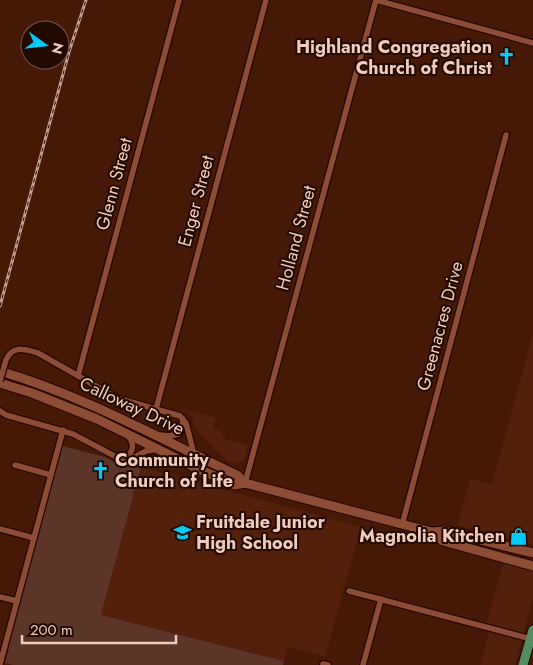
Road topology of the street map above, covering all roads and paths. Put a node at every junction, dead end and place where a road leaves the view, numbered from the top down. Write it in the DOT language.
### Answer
graph roads {
  1 [pos="179,0"];
  2 [pos="266,0"];
  3 [pos="376,0"];
  4 [pos="533,43"];
  5 [pos="506,136"];
  6 [pos="0,370"];
  7 [pos="78,376"];
  8 [pos="0,382"];
  9 [pos="156,409"];
  10 [pos="0,412"];
  11 [pos="183,419"];
  12 [pos="63,430"];
  13 [pos="127,433"];
  14 [pos="154,434"];
  15 [pos="158,449"];
  16 [pos="194,454"];
  17 [pos="122,460"];
  18 [pos="15,465"];
  19 [pos="51,475"];
  20 [pos="245,483"];
  21 [pos="402,525"];
  22 [pos="0,529"];
  23 [pos="432,532"];
  24 [pos="34,538"];
  25 [pos="533,553"];
  26 [pos="533,566"];
  27 [pos="349,591"];
  28 [pos="0,597"];
  29 [pos="381,599"];
  30 [pos="17,601"];
  31 [pos="532,635"];
  32 [pos="0,664"];
  33 [pos="363,665"];
  34 [pos="523,665"];
  1 -- 7 [label="street, Glenn Street"];
  2 -- 9 [label="street, Enger Street"];
  3 -- 4 [label="street"];
  3 -- 20 [label="street, Holland Street"];
  5 -- 21 [label="street, Greenacres Drive"];
  6 -- 14 [label="main road, Calloway Drive"];
  7 -- 8 [label="street, bridge"];
  7 -- 9 [label="street"];
  8 -- 13 [label="main road, Calloway Drive"];
  9 -- 11 [label="street"];
  10 -- 12 [label="street"];
  11 -- 14 [label="street"];
  11 -- 16 [label="street"];
  12 -- 17 [label="street"];
  12 -- 19 [label="street"];
  13 -- 15 [label="main road, Calloway Drive"];
  13 -- 17 [label="street"];
  14 -- 16 [label="main road, Calloway Drive"];
  15 -- 17 [label="street"];
  15 -- 20 [label="main road, Calloway Drive"];
  16 -- 20 [label="main road, Calloway Drive"];
  18 -- 19 [label="street"];
  19 -- 24 [label="street"];
  20 -- 21 [label="main road, Calloway Drive"];
  21 -- 23 [label="main road, Calloway Drive"];
  22 -- 24 [label="street"];
  23 -- 25 [label="main road, Calloway Drive"];
  23 -- 26 [label="main road, Calloway Drive"];
  24 -- 30 [label="street"];
  27 -- 29 [label="street"];
  28 -- 30 [label="street"];
  29 -- 31 [label="street"];
  29 -- 33 [label="street"];
  30 -- 32 [label="street"];
  31 -- 34 [label="main road"];
}
